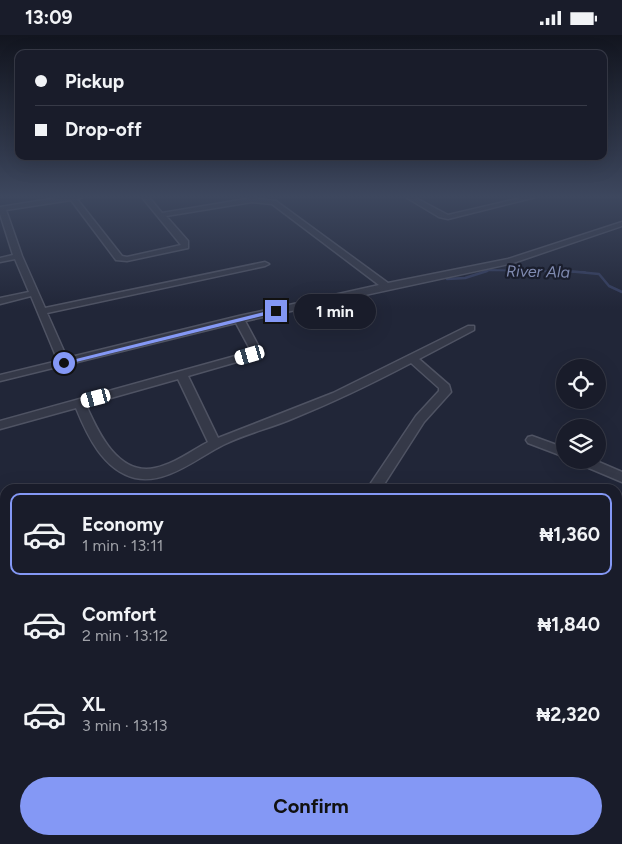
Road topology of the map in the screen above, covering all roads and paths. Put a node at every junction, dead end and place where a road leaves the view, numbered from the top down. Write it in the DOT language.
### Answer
graph roads {
  1 [pos="8,234"];
  2 [pos="100,234"];
  3 [pos="177,234"];
  4 [pos="319,234"];
  5 [pos="592,234"];
  6 [pos="18,256"];
  7 [pos="0,260"];
  8 [pos="265,264"];
  9 [pos="386,285"];
  10 [pos="34,293"];
  11 [pos="0,301"];
  12 [pos="42,311"];
  13 [pos="239,319"];
  14 [pos="471,328"];
  15 [pos="413,359"];
  16 [pos="64,363"];
  17 [pos="182,375"];
  18 [pos="0,378"];
  19 [pos="79,402"];
  20 [pos="0,425"];
  21 [pos="532,440"];
  22 [pos="215,444"];
  23 [pos="556,449"];
  24 [pos="603,469"];
  25 [pos="622,477"];
  26 [pos="377,484"];
  1 -- 6 [label="street"];
  2 -- 3 [label="street"];
  4 -- 9 [label="street"];
  5 -- 9 [label="street"];
  6 -- 7 [label="street"];
  6 -- 10 [label="street"];
  8 -- 12 [label="street"];
  9 -- 13 [label="street"];
  10 -- 11 [label="street"];
  10 -- 12 [label="street"];
  12 -- 16 [label="street"];
  13 -- 16 [label="street"];
  13 -- 17 [label="street"];
  14 -- 15 [label="street"];
  15 -- 22 [label="street"];
  15 -- 26 [label="street"];
  16 -- 18 [label="street"];
  17 -- 19 [label="street"];
  17 -- 22 [label="street"];
  19 -- 20 [label="street"];
  19 -- 22 [label="street"];
  21 -- 23 [label="street"];
  24 -- 25 [label="street"];
}
